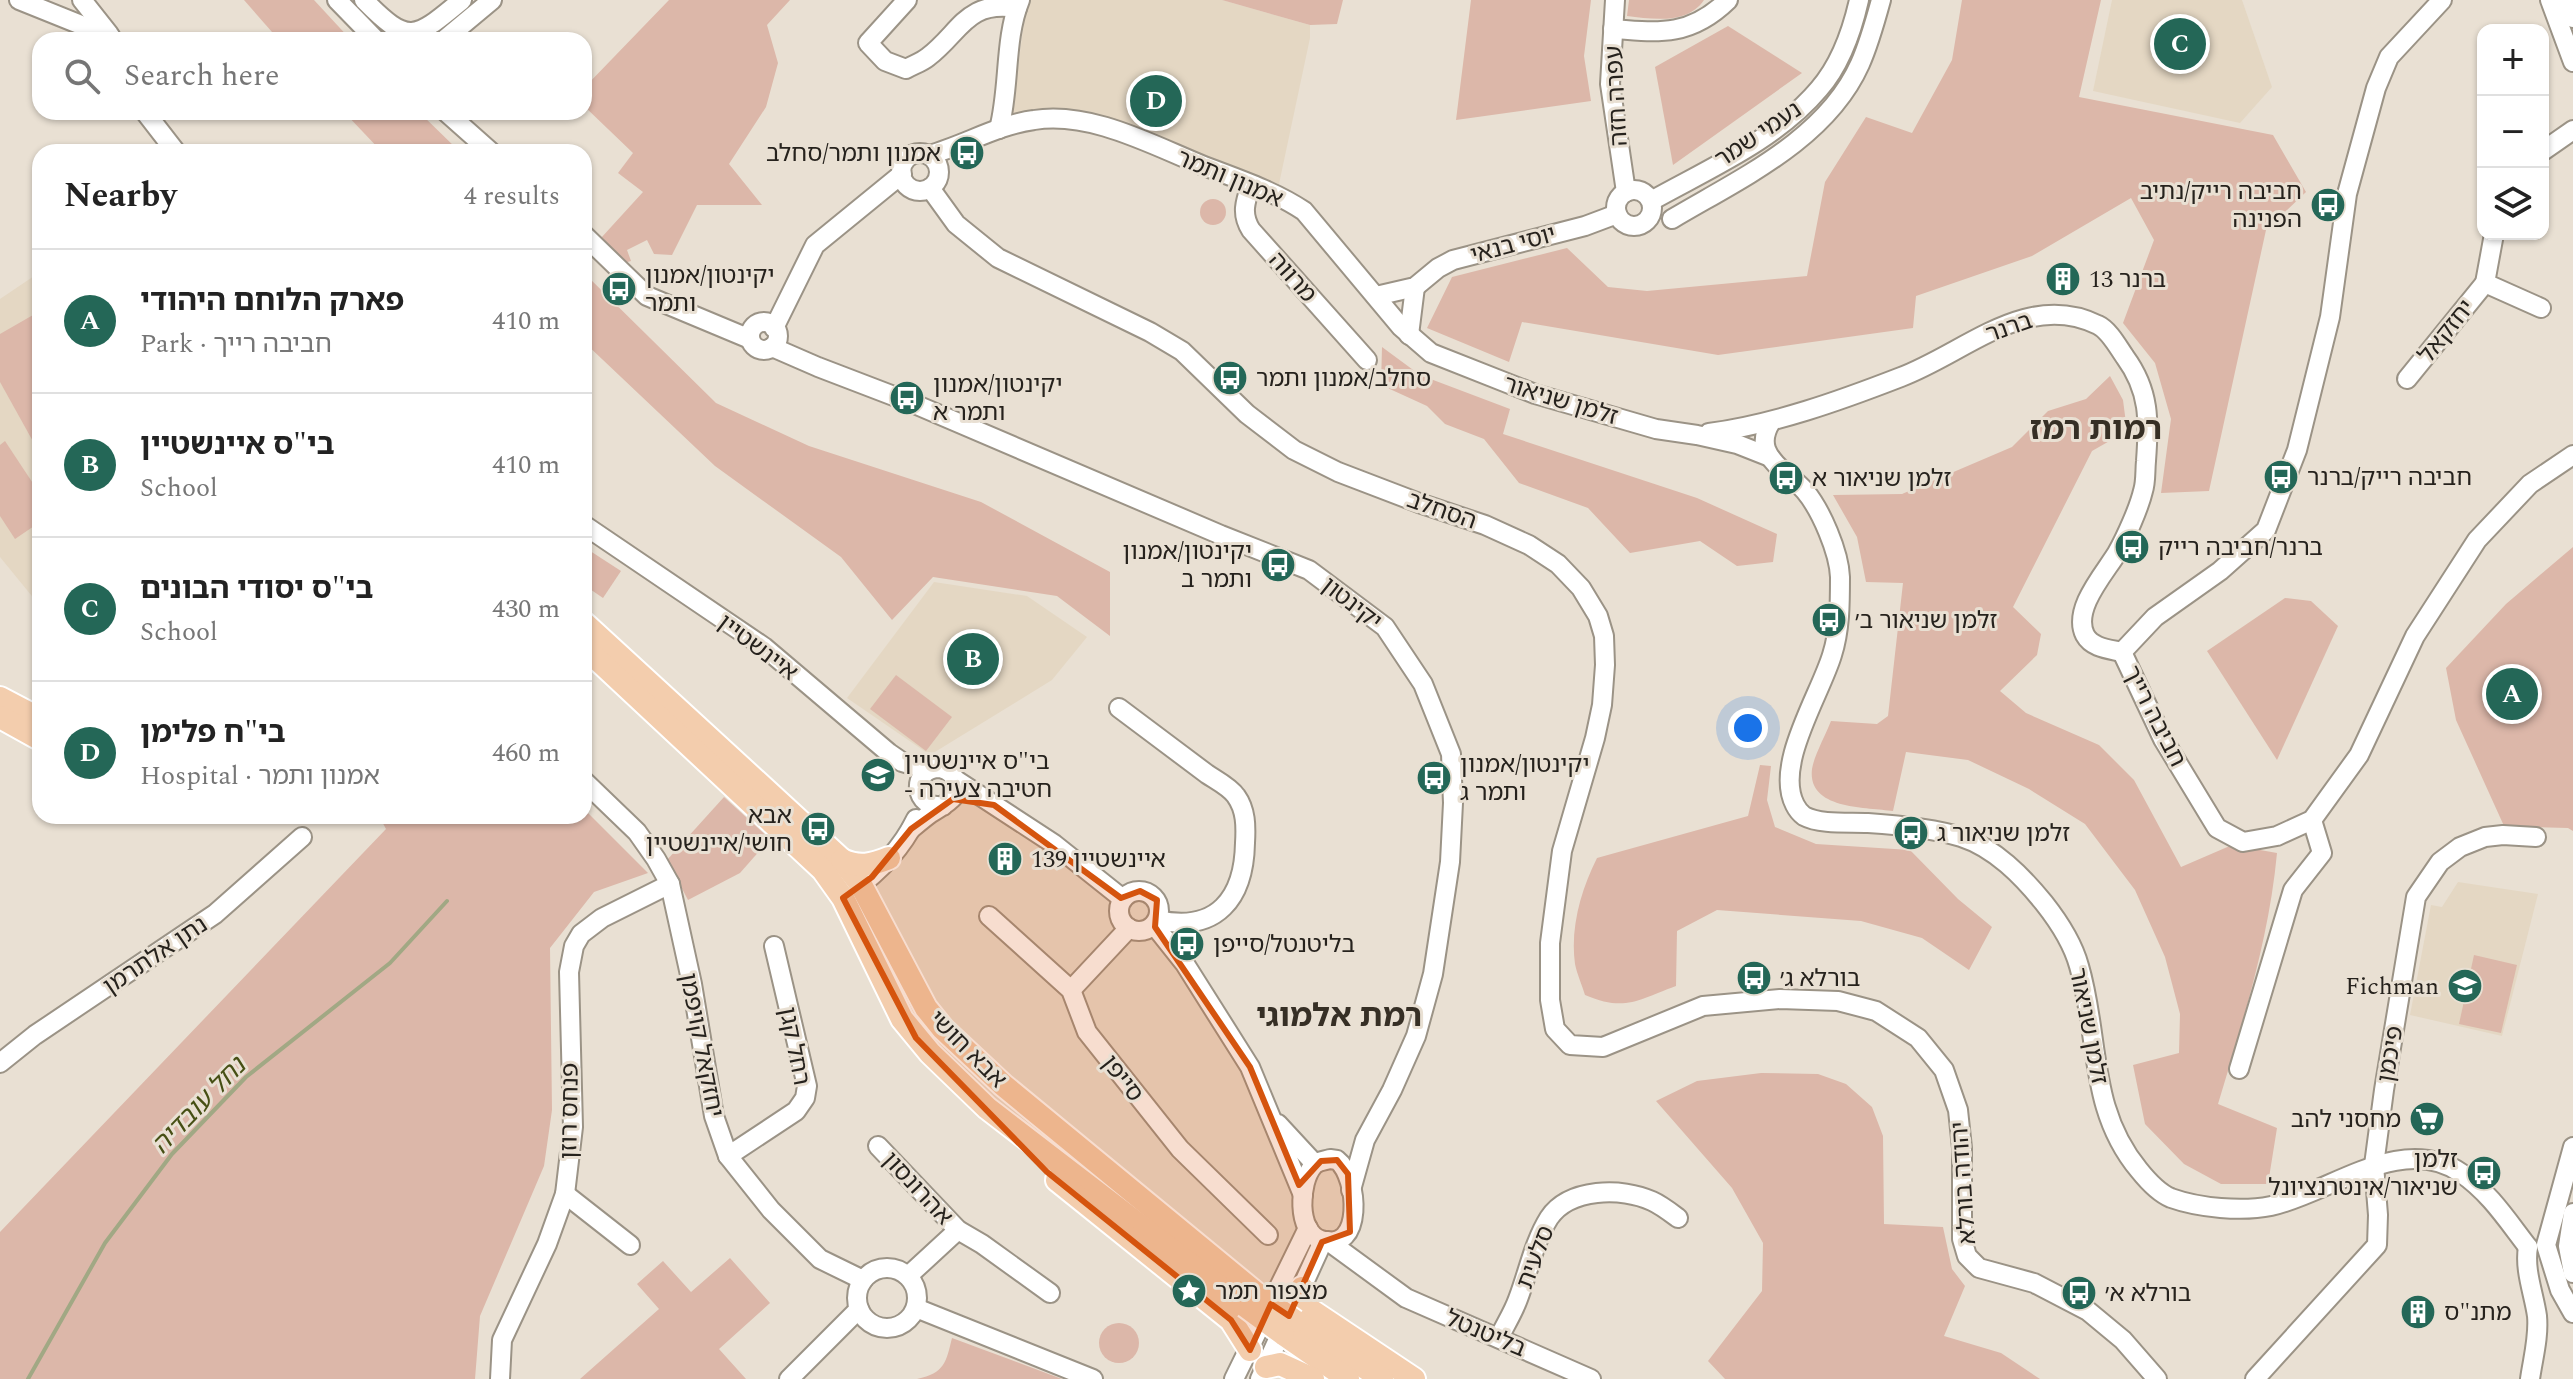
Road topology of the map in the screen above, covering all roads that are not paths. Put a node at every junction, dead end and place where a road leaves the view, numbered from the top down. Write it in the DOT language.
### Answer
graph roads {
  1 [pos="19,0"];
  2 [pos="82,0"];
  3 [pos="337,0"];
  4 [pos="364,0"];
  5 [pos="462,0"];
  6 [pos="492,0"];
  7 [pos="907,0"];
  8 [pos="1615,0"];
  9 [pos="1728,0"];
  10 [pos="1859,0"];
  11 [pos="1881,0"];
  12 [pos="2442,0"];
  13 [pos="2550,0"];
  14 [pos="2570,0"];
  15 [pos="1018,4"];
  16 [pos="2573,18"];
  17 [pos="1613,29"];
  18 [pos="97,32"];
  19 [pos="107,32"];
  20 [pos="368,32"];
  21 [pos="454,32"];
  22 [pos="2573,62"];
  23 [pos="151,120"];
  24 [pos="455,120"];
  25 [pos="999,129"];
  26 [pos="2573,130"];
  27 [pos="170,144"];
  28 [pos="482,144"];
  29 [pos="2549,147"];
  30 [pos="934,160"];
  31 [pos="906,181"];
  32 [pos="1251,185"];
  33 [pos="930,188"];
  34 [pos="1626,192"];
  35 [pos="1651,201"];
  36 [pos="1617,214"];
  37 [pos="1672,219"];
  38 [pos="2493,240"];
  39 [pos="592,243"];
  40 [pos="2485,283"];
  41 [pos="1415,287"];
  42 [pos="1376,296"];
  43 [pos="2541,308"];
  44 [pos="765,333"];
  45 [pos="1409,335"];
  46 [pos="1367,360"];
  47 [pos="2407,379"];
  48 [pos="1771,422"];
  49 [pos="1697,435"];
  50 [pos="2573,455"];
  51 [pos="1770,457"];
  52 [pos="592,530"];
  53 [pos="592,630"];
  54 [pos="2122,652"];
  55 [pos="592,654"];
  56 [pos="0,698"];
  57 [pos="1119,708"];
  58 [pos="32,715"];
  59 [pos="0,717"];
  60 [pos="32,735"];
  61 [pos="928,770"];
  62 [pos="592,789"];
  63 [pos="951,795"];
  64 [pos="921,797"];
  65 [pos="2312,820"];
  66 [pos="911,829"];
  67 [pos="302,837"];
  68 [pos="2536,837"];
  69 [pos="889,858"];
  70 [pos="842,860"];
  71 [pos="670,884"];
  72 [pos="852,891"];
  73 [pos="1123,899"];
  74 [pos="989,916"];
  75 [pos="1156,922"];
  76 [pos="1129,928"];
  77 [pos="774,946"];
  78 [pos="1071,990"];
  79 [pos="1555,1029"];
  80 [pos="0,1063"];
  81 [pos="2239,1069"];
  82 [pos="987,1108"];
  83 [pos="1271,1116"];
  84 [pos="1365,1140"];
  85 [pos="878,1146"];
  86 [pos="2573,1147"];
  87 [pos="728,1156"];
  88 [pos="1337,1160"];
  89 [pos="1315,1164"];
  90 [pos="2374,1165"];
  91 [pos="1351,1190"];
  92 [pos="565,1194"];
  93 [pos="1303,1195"];
  94 [pos="2573,1213"];
  95 [pos="1678,1218"];
  96 [pos="1308,1228"];
  97 [pos="958,1230"];
  98 [pos="1350,1232"];
  99 [pos="1268,1235"];
  100 [pos="1325,1241"];
  101 [pos="630,1245"];
  102 [pos="2537,1246"];
  103 [pos="2572,1269"];
  104 [pos="908,1276"];
  105 [pos="863,1280"];
  106 [pos="1384,1281"];
  107 [pos="1302,1288"];
  108 [pos="1050,1293"];
  109 [pos="1251,1300"];
  110 [pos="916,1308"];
  111 [pos="859,1309"];
  112 [pos="2573,1312"];
  113 [pos="2543,1315"];
  114 [pos="1289,1328"];
  115 [pos="1499,1338"];
  116 [pos="1250,1350"];
  117 [pos="1263,1373"];
  118 [pos="500,1379"];
  119 [pos="789,1379"];
  120 [pos="1093,1379"];
  121 [pos="1234,1379"];
  122 [pos="1313,1379"];
  123 [pos="1348,1379"];
  124 [pos="1382,1379"];
  125 [pos="1414,1379"];
  126 [pos="1591,1379"];
  127 [pos="2157,1379"];
  128 [pos="2255,1379"];
  129 [pos="2530,1379"];
  1 -- 18 [label="street"];
  2 -- 19 [label="street"];
  3 -- 20 [label="street"];
  4 -- 5 [label="street"];
  6 -- 21 [label="street"];
  7 -- 15 [label="street"];
  8 -- 17 [label="street, עפרה חזה"];
  9 -- 17 [label="street"];
  10 -- 35 [label="street, נעמי שמר"];
  11 -- 37 [label="street"];
  12 -- 54 [label="street, חביבה רייך"];
  13 -- 22 [label="street"];
  14 -- 16 [label="street"];
  15 -- 25 [label="street"];
  17 -- 34 [label="street, עפרה חזה"];
  23 -- 27 [label="street"];
  24 -- 28 [label="street"];
  25 -- 30 [label="street, אמנון ותמר"];
  25 -- 32 [label="street, אמנון ותמר"];
  26 -- 29 [label="street"];
  30 -- 31 [label="street"];
  30 -- 33 [label="street"];
  31 -- 33 [label="street"];
  31 -- 44 [label="street"];
  32 -- 42 [label="street, אמנון ותמר"];
  32 -- 46 [label="street, מרווה"];
  33 -- 79 [label="street, הסחלב"];
  34 -- 35 [label="street"];
  34 -- 36 [label="street"];
  35 -- 36 [label="street"];
  36 -- 41 [label="street, יוסי בנאי"];
  38 -- 40 [label="street, יחזקאל"];
  39 -- 44 [label="street"];
  40 -- 43 [label="street, יחזקאל"];
  40 -- 47 [label="street, יחזקאל"];
  41 -- 42 [label="street, יוסי בנאי"];
  41 -- 45 [label="street"];
  42 -- 45 [label="street, זלמן שניאור"];
  44 -- 84 [label="street, יקינטון"];
  45 -- 49 [label="street, זלמן שניאור"];
  48 -- 49 [label="street, ברנר"];
  48 -- 51 [label="street"];
  48 -- 54 [label="street, ברנר"];
  49 -- 51 [label="street, זלמן שניאור"];
  50 -- 65 [label="street"];
  51 -- 90 [label="street, זלמן שניאור"];
  52 -- 61 [label="street, איינשטיין"];
  53 -- 70 [label="main road, אבא חושי"];
  54 -- 65 [label="street, חביבה רייך"];
  55 -- 72 [label="main road, אבא חושי"];
  56 -- 58 [label="main road"];
  57 -- 75 [label="street"];
  59 -- 60 [label="main road"];
  61 -- 63 [label="street"];
  61 -- 64 [label="street"];
  62 -- 71 [label="street, יחזקאל קויפמן"];
  63 -- 64 [label="street"];
  63 -- 66 [label="street"];
  63 -- 73 [label="street"];
  64 -- 66 [label="street"];
  65 -- 81 [label="street"];
  66 -- 69 [label="street"];
  67 -- 80 [label="street, נתן אלתרמן"];
  68 -- 90 [label="street, פיכמן"];
  69 -- 70 [label="main road"];
  69 -- 72 [label="street"];
  70 -- 72 [label="main road, אבא חושי"];
  71 -- 87 [label="street, יחזקאל קויפמן"];
  71 -- 92 [label="street, פנחס רוזן"];
  72 -- 82 [label="main road, אבא חושי"];
  72 -- 109 [label="main road, אבא חושי"];
  73 -- 75 [label="street"];
  73 -- 76 [label="street"];
  74 -- 78 [label="street, סייפן"];
  75 -- 76 [label="street"];
  75 -- 83 [label="street"];
  76 -- 78 [label="street"];
  77 -- 87 [label="street, רחל קגן"];
  78 -- 99 [label="street, סייפן"];
  79 -- 127 [label="street, יהודה בורלא"];
  82 -- 109 [label="main road, אבא חושי"];
  82 -- 116 [label="main road"];
  83 -- 89 [label="street"];
  83 -- 93 [label="street"];
  84 -- 88 [label="street, יקינטון"];
  84 -- 91 [label="street, יקינטון"];
  85 -- 97 [label="street, אהרונסון"];
  86 -- 102 [label="street"];
  87 -- 105 [label="street, יחזקאל קויפמן"];
  88 -- 89 [label="street"];
  88 -- 91 [label="street"];
  89 -- 93 [label="street"];
  90 -- 102 [label="street, זלמן שניאור"];
  90 -- 128 [label="street"];
  91 -- 98 [label="street"];
  92 -- 101 [label="street"];
  92 -- 118 [label="street, פנחס רוזן"];
  93 -- 96 [label="street"];
  94 -- 103 [label="street"];
  95 -- 115 [label="street, סלעית"];
  96 -- 100 [label="street"];
  96 -- 116 [label="street"];
  97 -- 104 [label="street, אהרונסון"];
  97 -- 108 [label="street, אהרונסון"];
  98 -- 100 [label="street"];
  98 -- 106 [label="street, בליטנטל"];
  100 -- 106 [label="street, בליטנטל"];
  100 -- 107 [label="street"];
  102 -- 103 [label="street"];
  102 -- 112 [label="street"];
  102 -- 113 [label="street"];
  104 -- 105 [label="street"];
  104 -- 110 [label="street"];
  105 -- 111 [label="street"];
  106 -- 115 [label="street, בליטנטל"];
  107 -- 117 [label="street"];
  107 -- 125 [label="main road"];
  109 -- 114 [label="main road, אבא חושי, bridge"];
  110 -- 111 [label="street"];
  110 -- 120 [label="street"];
  111 -- 119 [label="street"];
  112 -- 113 [label="street"];
  113 -- 129 [label="street"];
  114 -- 123 [label="main road, אבא חושי"];
  114 -- 124 [label="main road, אבא חושי"];
  115 -- 126 [label="street, בליטנטל"];
  116 -- 121 [label="street"];
  117 -- 122 [label="main road"];
}
